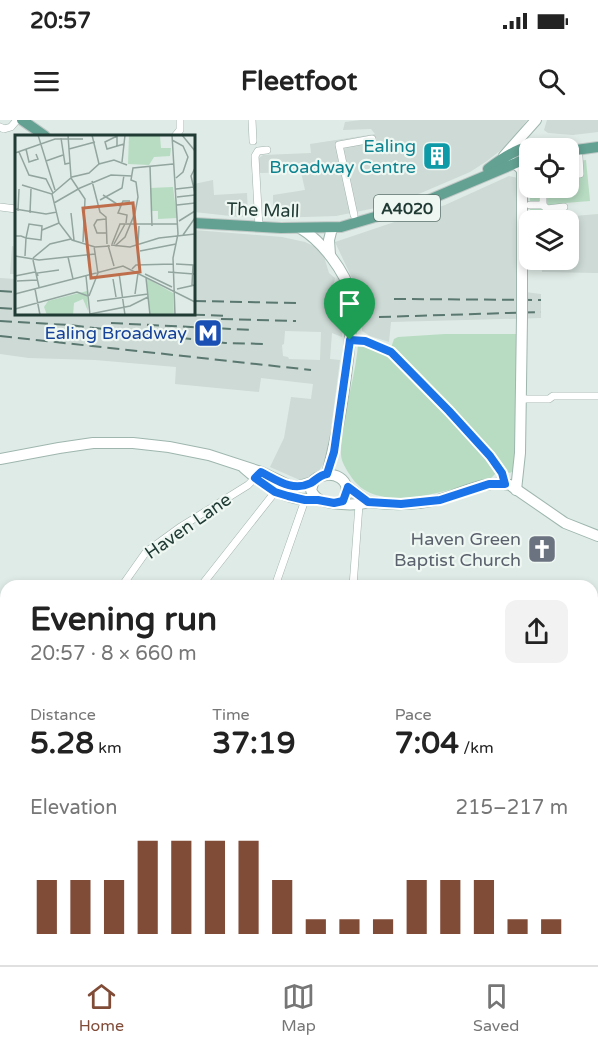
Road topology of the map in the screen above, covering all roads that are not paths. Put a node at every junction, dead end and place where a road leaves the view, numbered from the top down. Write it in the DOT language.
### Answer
graph roads {
  1 [pos="17,120"];
  2 [pos="22,120"];
  3 [pos="180,120"];
  4 [pos="252,120"];
  5 [pos="536,120"];
  6 [pos="0,127"];
  7 [pos="44,135"];
  8 [pos="177,135"];
  9 [pos="532,138"];
  10 [pos="372,139"];
  11 [pos="253,141"];
  12 [pos="598,147"];
  13 [pos="519,149"];
  14 [pos="267,150"];
  15 [pos="579,151"];
  16 [pos="500,160"];
  17 [pos="519,161"];
  18 [pos="515,163"];
  19 [pos="519,167"];
  20 [pos="479,177"];
  21 [pos="522,198"];
  22 [pos="543,198"];
  23 [pos="530,205"];
  24 [pos="543,205"];
  25 [pos="0,207"];
  26 [pos="564,207"];
  27 [pos="15,208"];
  28 [pos="354,215"];
  29 [pos="195,223"];
  30 [pos="259,227"];
  31 [pos="300,228"];
  32 [pos="332,228"];
  33 [pos="330,256"];
  34 [pos="350,340"];
  35 [pos="598,396"];
  36 [pos="521,399"];
  37 [pos="0,459"];
  38 [pos="327,474"];
  39 [pos="258,475"];
  40 [pos="313,482"];
  41 [pos="505,484"];
  42 [pos="348,487"];
  43 [pos="516,490"];
  44 [pos="275,492"];
  45 [pos="305,500"];
  46 [pos="318,500"];
  47 [pos="338,503"];
  48 [pos="363,504"];
  49 [pos="598,536"];
  50 [pos="126,580"];
  51 [pos="206,580"];
  52 [pos="277,580"];
  53 [pos="355,580"];
  1 -- 6 [label="street"];
  2 -- 7 [label="main road"];
  3 -- 8 [label="street"];
  4 -- 11 [label="street"];
  5 -- 9 [label="street"];
  5 -- 16 [label="street"];
  10 -- 28 [label="street"];
  12 -- 15 [label="main road, A4020"];
  13 -- 16 [label="main road, A4020"];
  14 -- 30 [label="street"];
  16 -- 18 [label="street"];
  16 -- 20 [label="main road, A4020"];
  17 -- 18 [label="main road, A4020"];
  18 -- 19 [label="street"];
  18 -- 20 [label="main road, A4020"];
  20 -- 32 [label="main road, A4020"];
  21 -- 36 [label="street, bridge"];
  22 -- 24 [label="street"];
  23 -- 24 [label="street"];
  24 -- 26 [label="street"];
  25 -- 27 [label="street"];
  29 -- 30 [label="main road, The Mall / A4020"];
  30 -- 31 [label="main road, The Mall / A4020"];
  31 -- 32 [label="main road, The Mall / A4020"];
  31 -- 33 [label="street"];
  32 -- 33 [label="street"];
  33 -- 34 [label="street"];
  34 -- 38 [label="street"];
  34 -- 41 [label="street"];
  35 -- 36 [label="street"];
  36 -- 43 [label="street"];
  37 -- 39 [label="street"];
  38 -- 40 [label="street"];
  38 -- 42 [label="street"];
  39 -- 40 [label="street"];
  39 -- 44 [label="street"];
  39 -- 50 [label="street, Haven Lane"];
  40 -- 46 [label="street"];
  41 -- 43 [label="street"];
  41 -- 48 [label="street"];
  42 -- 47 [label="street"];
  42 -- 48 [label="street"];
  43 -- 49 [label="street"];
  44 -- 45 [label="street"];
  44 -- 51 [label="street"];
  45 -- 46 [label="street"];
  45 -- 52 [label="street"];
  46 -- 47 [label="street"];
  47 -- 48 [label="street"];
  48 -- 53 [label="street"];
}
